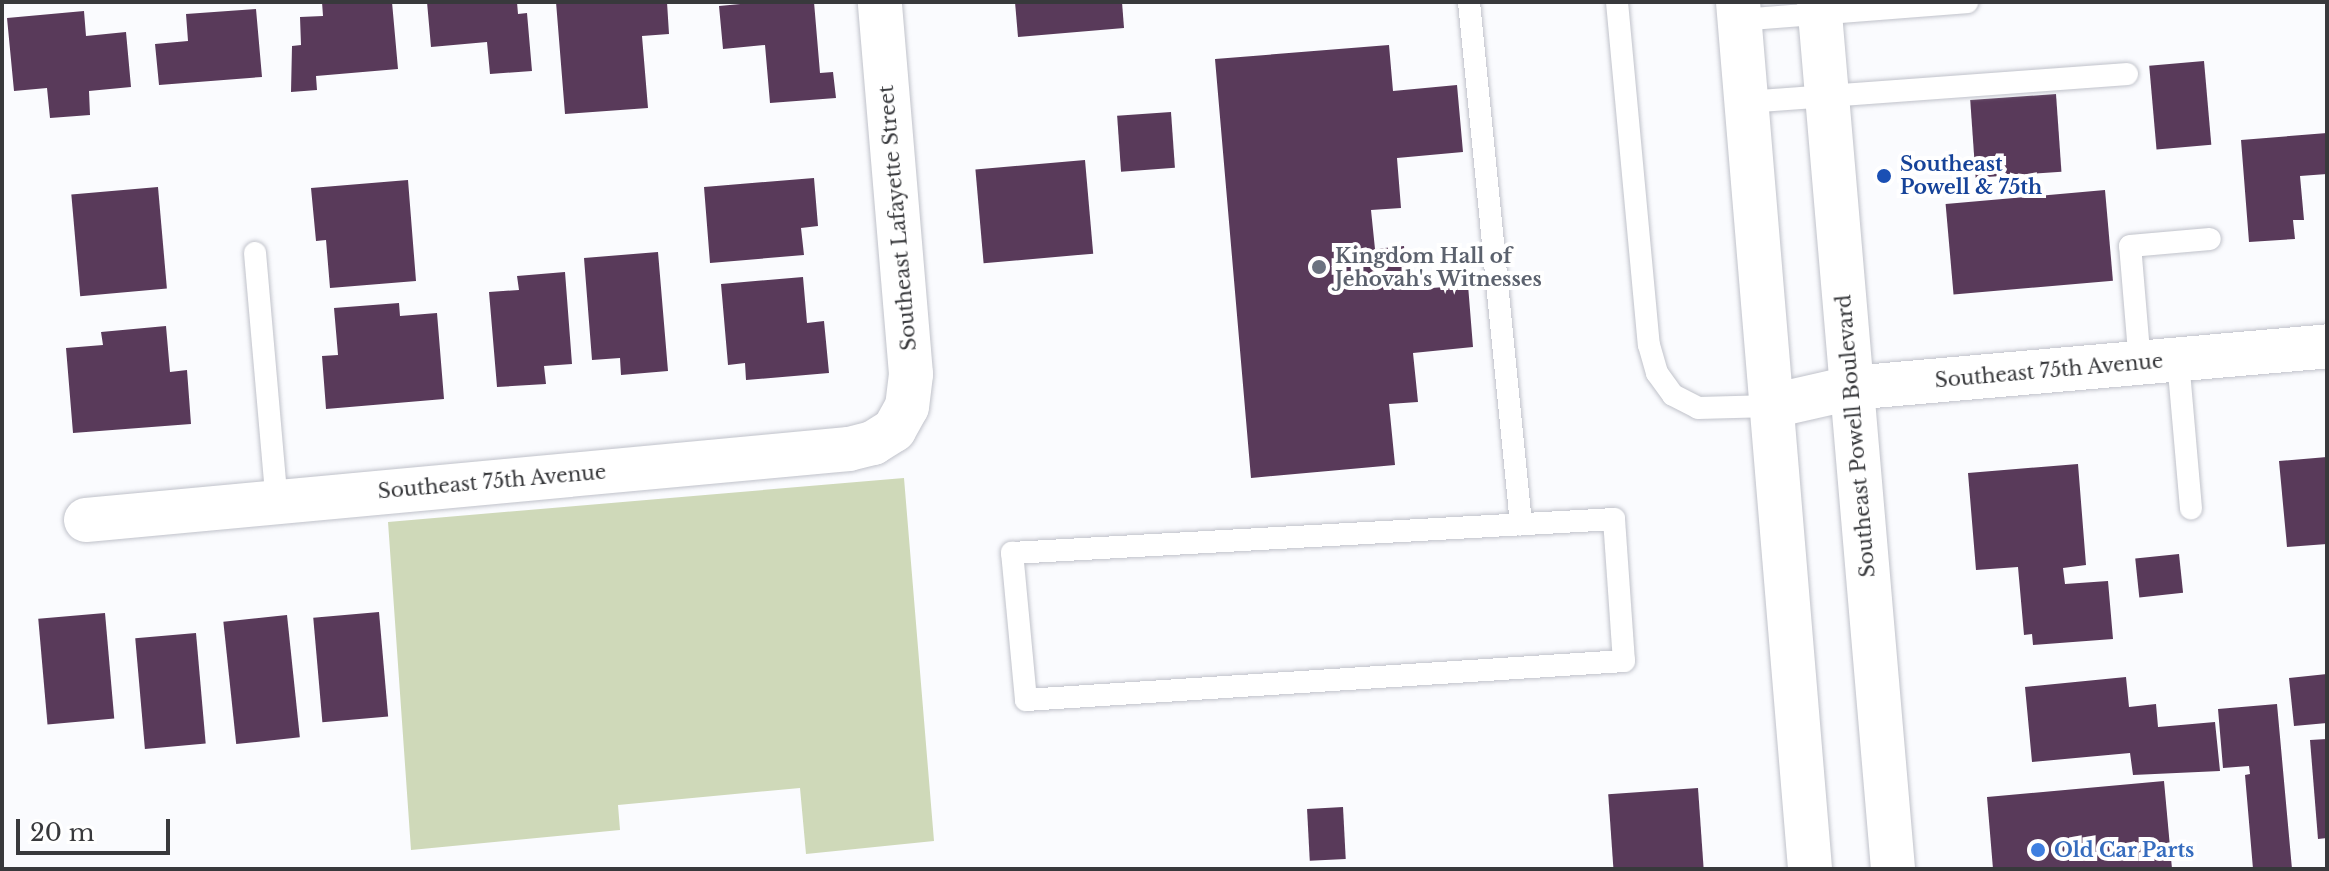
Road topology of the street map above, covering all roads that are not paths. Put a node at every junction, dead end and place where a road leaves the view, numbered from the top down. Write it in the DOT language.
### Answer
graph roads {
  1 [pos="880,2"];
  2 [pos="1469,2"];
  3 [pos="1617,2"];
  4 [pos="1967,2"];
  5 [pos="1820,8"];
  6 [pos="1739,11"];
  7 [pos="2127,74"];
  8 [pos="1827,96"];
  9 [pos="1747,102"];
  10 [pos="2210,239"];
  11 [pos="255,253"];
  12 [pos="2327,346"];
  13 [pos="2159,362"];
  14 [pos="1851,388"];
  15 [pos="1772,406"];
  16 [pos="894,430"];
  17 [pos="277,502"];
  18 [pos="2191,508"];
  19 [pos="86,520"];
  20 [pos="1521,524"];
  21 [pos="1810,869"];
  22 [pos="1893,869"];
  1 -- 16 [label="street, Southeast Lafayette Street"];
  2 -- 20 [label="lane"];
  3 -- 15 [label="lane"];
  4 -- 5 [label="lane"];
  5 -- 6 [label="lane"];
  5 -- 8 [label="street, Southeast Powell Boulevard"];
  6 -- 9 [label="street"];
  7 -- 8 [label="lane"];
  8 -- 9 [label="lane"];
  8 -- 14 [label="street, Southeast Powell Boulevard"];
  9 -- 15 [label="street"];
  10 -- 13 [label="lane"];
  11 -- 17 [label="lane"];
  12 -- 13 [label="street, Southeast 75th Avenue"];
  13 -- 14 [label="street, Southeast 75th Avenue"];
  13 -- 18 [label="lane"];
  14 -- 15 [label="street, Southeast 75th Avenue"];
  14 -- 22 [label="street, Southeast Powell Boulevard"];
  15 -- 21 [label="street"];
  16 -- 17 [label="street, Southeast 75th Avenue"];
  17 -- 19 [label="street, Southeast 75th Avenue"];
  20 -- 20 [label="lane"];
}
